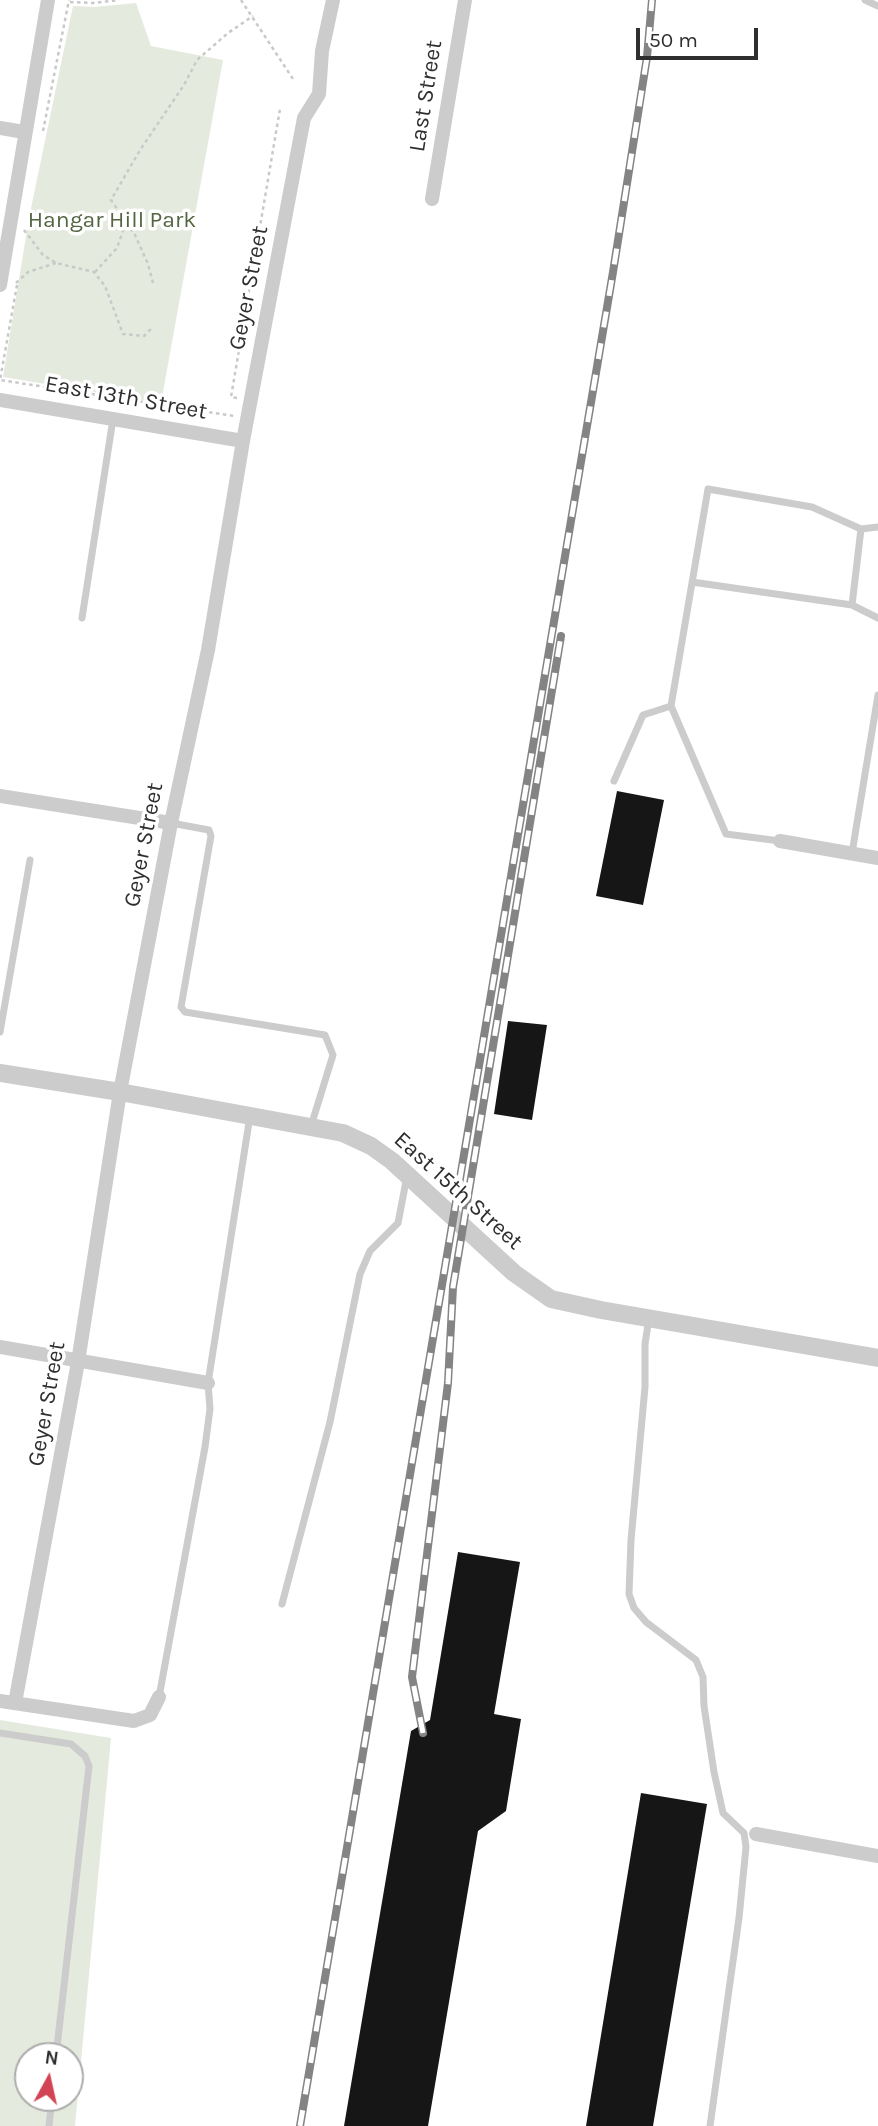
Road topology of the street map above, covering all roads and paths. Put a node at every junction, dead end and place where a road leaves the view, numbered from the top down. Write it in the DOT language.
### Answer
graph roads {
  1 [pos="48,0"];
  2 [pos="119,0"];
  3 [pos="242,0"];
  4 [pos="333,0"];
  5 [pos="465,0"];
  6 [pos="865,0"];
  7 [pos="69,1"];
  8 [pos="878,6"];
  9 [pos="253,16"];
  10 [pos="293,79"];
  11 [pos="280,109"];
  12 [pos="0,128"];
  13 [pos="24,132"];
  14 [pos="432,199"];
  15 [pos="126,222"];
  16 [pos="20,225"];
  17 [pos="56,263"];
  18 [pos="94,272"];
  19 [pos="153,284"];
  20 [pos="6,287"];
  21 [pos="151,330"];
  22 [pos="1,372"];
  23 [pos="0,400"];
  24 [pos="113,419"];
  25 [pos="243,441"];
  26 [pos="878,527"];
  27 [pos="861,529"];
  28 [pos="692,582"];
  29 [pos="852,605"];
  30 [pos="82,618"];
  31 [pos="878,618"];
  32 [pos="878,695"];
  33 [pos="671,706"];
  34 [pos="614,781"];
  35 [pos="0,796"];
  36 [pos="171,823"];
  37 [pos="780,841"];
  38 [pos="852,853"];
  39 [pos="878,858"];
  40 [pos="30,860"];
  41 [pos="0,1032"];
  42 [pos="0,1073"];
  43 [pos="120,1092"];
  44 [pos="250,1115"];
  45 [pos="311,1126"];
  46 [pos="408,1175"];
  47 [pos="649,1318"];
  48 [pos="0,1347"];
  49 [pos="878,1357"];
  50 [pos="78,1362"];
  51 [pos="208,1383"];
  52 [pos="282,1604"];
  53 [pos="159,1697"];
  54 [pos="7,1702"];
  55 [pos="0,1732"];
  56 [pos="750,1833"];
  57 [pos="878,1856"];
  58 [pos="59,2042"];
  59 [pos="710,2126"];
  1 -- 13 [label="street"];
  2 -- 7 [label="path"];
  3 -- 9 [label="path"];
  4 -- 25 [label="street, Geyer Street"];
  5 -- 14 [label="street, Last Street"];
  6 -- 8 [label="lane"];
  9 -- 10 [label="path"];
  9 -- 15 [label="path"];
  11 -- 22 [label="path"];
  12 -- 13 [label="street"];
  13 -- 20 [label="street"];
  15 -- 18 [label="path"];
  15 -- 19 [label="path"];
  16 -- 17 [label="path"];
  17 -- 18 [label="path"];
  17 -- 20 [label="path"];
  18 -- 21 [label="path"];
  23 -- 24 [label="street, East 13th Street"];
  24 -- 25 [label="street, East 13th Street"];
  24 -- 30 [label="lane"];
  25 -- 36 [label="street, Geyer Street"];
  26 -- 27 [label="lane"];
  27 -- 28 [label="lane"];
  27 -- 29 [label="lane"];
  28 -- 29 [label="lane"];
  28 -- 33 [label="lane"];
  29 -- 31 [label="lane"];
  32 -- 38 [label="lane"];
  33 -- 34 [label="lane"];
  33 -- 37 [label="lane"];
  35 -- 36 [label="street"];
  36 -- 43 [label="street, Geyer Street"];
  36 -- 45 [label="lane"];
  37 -- 38 [label="street"];
  38 -- 39 [label="street"];
  40 -- 41 [label="lane"];
  42 -- 43 [label="street, East 15th Street"];
  43 -- 44 [label="street, East 15th Street"];
  43 -- 50 [label="street, Geyer Street"];
  44 -- 45 [label="street, East 15th Street"];
  44 -- 51 [label="lane"];
  45 -- 46 [label="street, East 15th Street"];
  46 -- 47 [label="street, East 15th Street"];
  46 -- 52 [label="lane"];
  47 -- 49 [label="street, East 15th Street"];
  47 -- 56 [label="lane"];
  48 -- 50 [label="street"];
  50 -- 51 [label="street"];
  50 -- 54 [label="street, Geyer Street"];
  51 -- 53 [label="lane"];
  53 -- 54 [label="street"];
  55 -- 58 [label="lane"];
  56 -- 57 [label="street"];
  56 -- 59 [label="lane"];
}
